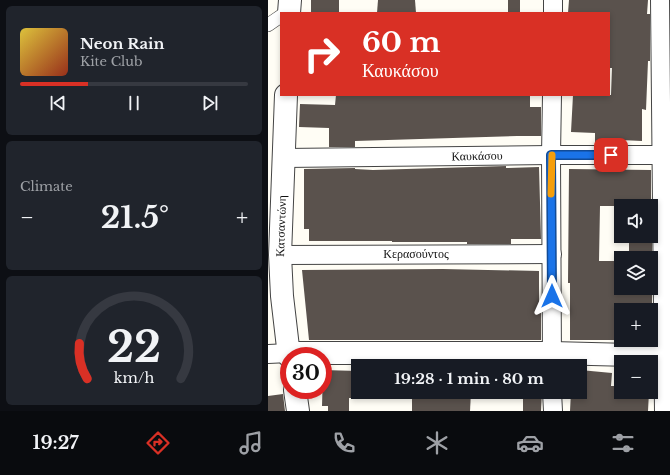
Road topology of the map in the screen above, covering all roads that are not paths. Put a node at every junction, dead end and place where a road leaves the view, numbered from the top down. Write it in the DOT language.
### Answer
graph roads {
  1 [pos="553,0"];
  2 [pos="660,0"];
  3 [pos="553,12"];
  4 [pos="280,16"];
  5 [pos="268,25"];
  6 [pos="286,96"];
  7 [pos="552,96"];
  8 [pos="551,155"];
  9 [pos="666,155"];
  10 [pos="284,158"];
  11 [pos="552,254"];
  12 [pos="276,268"];
  13 [pos="281,347"];
  14 [pos="332,356"];
  15 [pos="667,356"];
  16 [pos="498,359"];
  17 [pos="552,359"];
  18 [pos="581,359"];
  19 [pos="296,399"];
  20 [pos="552,399"];
  21 [pos="298,411"];
  22 [pos="553,411"];
  23 [pos="664,411"];
  1 -- 3 [label="street"];
  2 -- 9 [label="street"];
  4 -- 5 [label="street"];
  6 -- 10 [label="street, Κατσαντώνη"];
  7 -- 8 [label="street"];
  8 -- 9 [label="street, Καυκάσου"];
  8 -- 10 [label="street, Καυκάσου"];
  8 -- 11 [label="street"];
  9 -- 15 [label="street"];
  10 -- 12 [label="street, Κατσαντώνη"];
  11 -- 12 [label="street, Κερασούντος"];
  11 -- 17 [label="street"];
  12 -- 13 [label="street, Κατσαντώνη"];
  14 -- 16 [label="street"];
  15 -- 18 [label="street"];
  15 -- 23 [label="street"];
  19 -- 21 [label="street"];
  20 -- 22 [label="street"];
}
